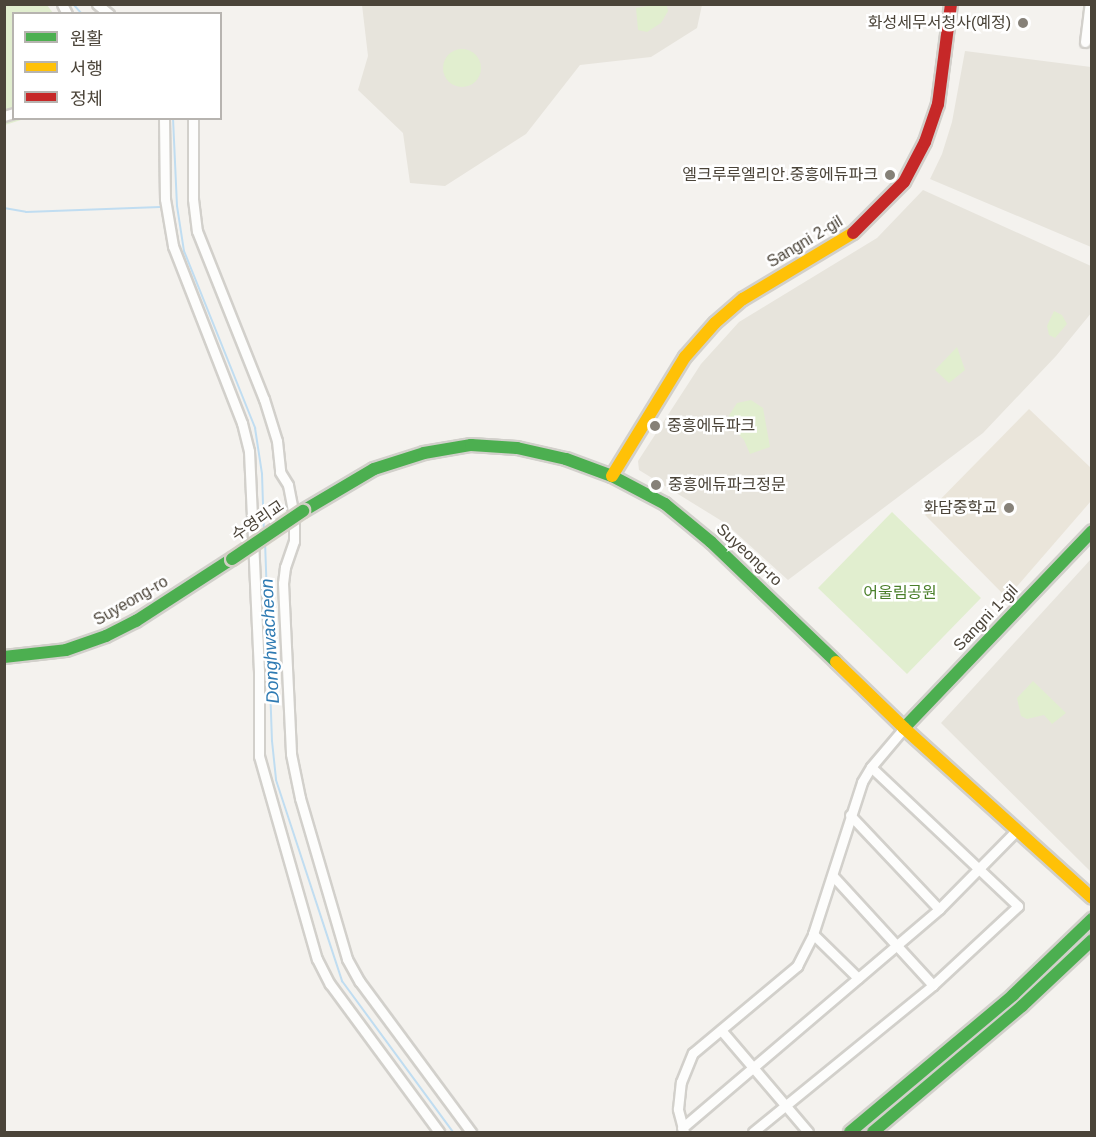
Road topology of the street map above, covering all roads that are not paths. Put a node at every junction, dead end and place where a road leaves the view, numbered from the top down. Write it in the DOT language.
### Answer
graph roads {
  1 [pos="951,4"];
  2 [pos="1090,4"];
  3 [pos="1085,42"];
  4 [pos="164,120"];
  5 [pos="193,120"];
  6 [pos="612,476"];
  7 [pos="303,511"];
  8 [pos="1092,531"];
  9 [pos="232,559"];
  10 [pos="4,657"];
  11 [pos="904,728"];
  12 [pos="870,767"];
  13 [pos="850,815"];
  14 [pos="1018,829"];
  15 [pos="980,868"];
  16 [pos="833,876"];
  17 [pos="1092,898"];
  18 [pos="939,909"];
  19 [pos="1092,919"];
  20 [pos="813,934"];
  21 [pos="1092,940"];
  22 [pos="897,945"];
  23 [pos="858,978"];
  24 [pos="933,985"];
  25 [pos="720,1030"];
  26 [pos="753,1068"];
  27 [pos="785,1106"];
  28 [pos="683,1130"];
  29 [pos="439,1132"];
  30 [pos="471,1132"];
  31 [pos="753,1132"];
  32 [pos="808,1132"];
  33 [pos="850,1132"];
  34 [pos="873,1132"];
  1 -- 6 [label="street, Sangni 2-gil"];
  2 -- 3 [label="street"];
  4 -- 29 [label="street"];
  5 -- 30 [label="street"];
  6 -- 7 [label="street, Suyeong-ro"];
  6 -- 11 [label="street, Suyeong-ro"];
  7 -- 9 [label="street, 수영리교, bridge"];
  8 -- 11 [label="street, Sangni 1-gil"];
  9 -- 10 [label="street, Suyeong-ro"];
  11 -- 12 [label="street"];
  11 -- 14 [label="street, Suyeong-ro"];
  12 -- 13 [label="street"];
  12 -- 15 [label="street"];
  13 -- 16 [label="street"];
  13 -- 18 [label="street"];
  14 -- 15 [label="street"];
  14 -- 17 [label="street, Suyeong-ro"];
  15 -- 18 [label="street"];
  15 -- 24 [label="street"];
  16 -- 20 [label="street"];
  16 -- 22 [label="street"];
  18 -- 22 [label="street"];
  19 -- 33 [label="street"];
  20 -- 23 [label="street"];
  20 -- 25 [label="street"];
  21 -- 34 [label="street"];
  22 -- 23 [label="street"];
  22 -- 24 [label="street"];
  23 -- 26 [label="street"];
  24 -- 27 [label="street"];
  25 -- 26 [label="street"];
  25 -- 28 [label="street"];
  26 -- 27 [label="street"];
  26 -- 28 [label="street"];
  27 -- 31 [label="street"];
  27 -- 32 [label="street"];
}
